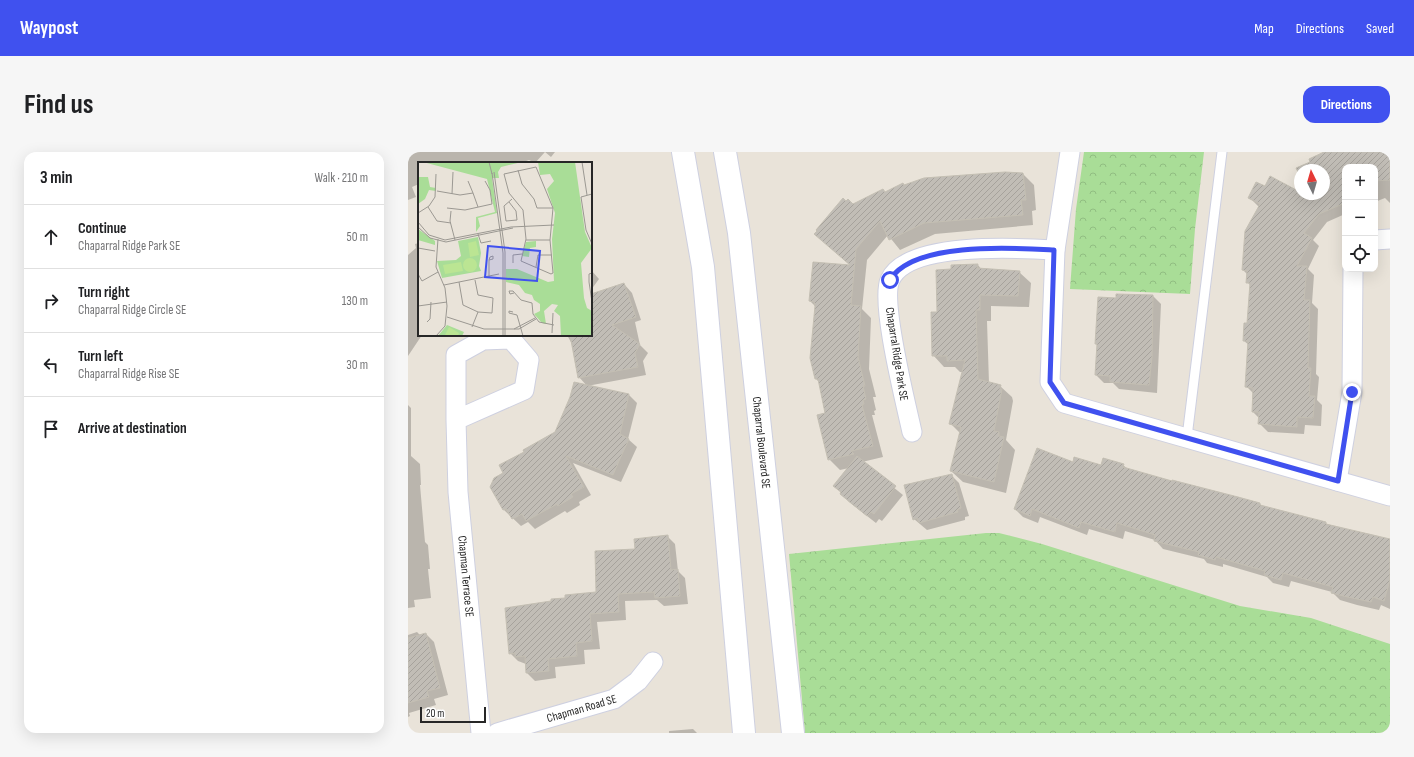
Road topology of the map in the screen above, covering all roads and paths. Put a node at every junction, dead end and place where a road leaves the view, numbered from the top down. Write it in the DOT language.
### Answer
graph roads {
  1 [pos="683,152"];
  2 [pos="725,152"];
  3 [pos="1070,152"];
  4 [pos="1222,152"];
  5 [pos="1390,239"];
  6 [pos="1378,240"];
  7 [pos="1054,250"];
  8 [pos="1353,272"];
  9 [pos="456,420"];
  10 [pos="912,432"];
  11 [pos="1187,437"];
  12 [pos="1338,481"];
  13 [pos="1390,496"];
  14 [pos="653,662"];
  15 [pos="481,733"];
  16 [pos="497,733"];
  17 [pos="744,733"];
  18 [pos="793,733"];
  1 -- 17 [label="main road"];
  2 -- 18 [label="main road, Chaparral Boulevard SE"];
  3 -- 7 [label="street"];
  4 -- 11 [label="lane"];
  5 -- 6 [label="street"];
  7 -- 10 [label="street, Chaparral Ridge Park SE"];
  7 -- 11 [label="street"];
  8 -- 12 [label="street"];
  9 -- 9 [label="street, Chapman Terrace SE"];
  9 -- 15 [label="street, Chapman Terrace SE"];
  11 -- 12 [label="street"];
  12 -- 13 [label="street"];
  14 -- 16 [label="street, Chapman Road SE"];
}
